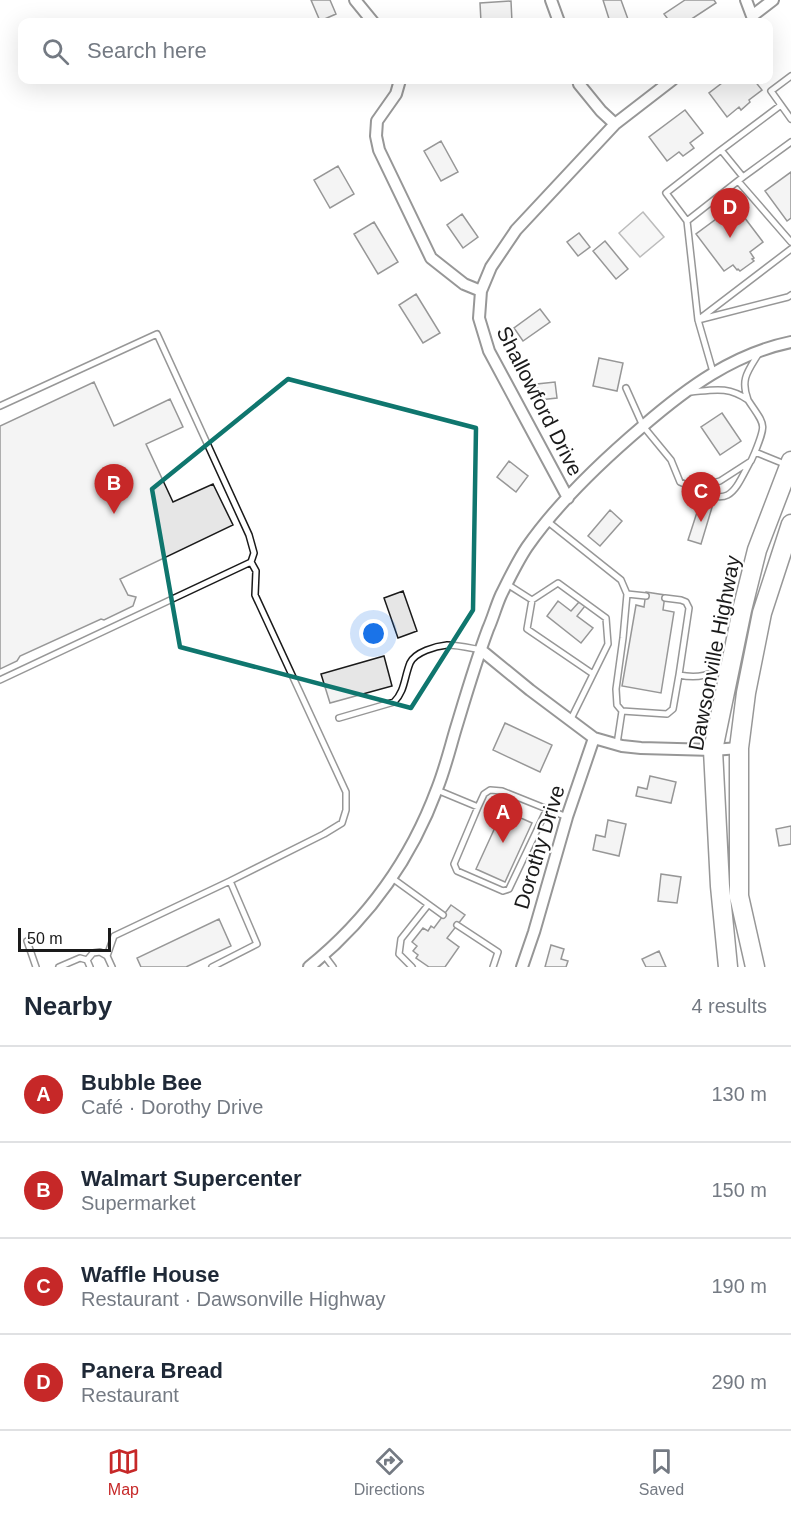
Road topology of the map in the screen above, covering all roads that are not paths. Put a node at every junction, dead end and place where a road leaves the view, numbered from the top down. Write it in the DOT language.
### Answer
graph roads {
  1 [pos="355,0"];
  2 [pos="551,0"];
  3 [pos="746,0"];
  4 [pos="773,0"];
  5 [pos="370,18"];
  6 [pos="558,18"];
  7 [pos="748,18"];
  8 [pos="749,18"];
  9 [pos="791,76"];
  10 [pos="399,84"];
  11 [pos="579,84"];
  12 [pos="667,84"];
  13 [pos="781,105"];
  14 [pos="791,119"];
  15 [pos="615,124"];
  16 [pos="791,142"];
  17 [pos="721,150"];
  18 [pos="741,179"];
  19 [pos="687,220"];
  20 [pos="791,242"];
  21 [pos="791,249"];
  22 [pos="481,291"];
  23 [pos="791,295"];
  24 [pos="698,320"];
  25 [pos="791,342"];
  26 [pos="760,351"];
  27 [pos="713,372"];
  28 [pos="626,388"];
  29 [pos="686,392"];
  30 [pos="748,400"];
  31 [pos="0,406"];
  32 [pos="643,426"];
  33 [pos="755,452"];
  34 [pos="751,461"];
  35 [pos="790,463"];
  36 [pos="694,488"];
  37 [pos="568,498"];
  38 [pos="547,521"];
  39 [pos="791,524"];
  40 [pos="252,562"];
  41 [pos="507,584"];
  42 [pos="627,594"];
  43 [pos="646,596"];
  44 [pos="665,598"];
  45 [pos="532,600"];
  46 [pos="481,650"];
  47 [pos="730,664"];
  48 [pos="593,674"];
  49 [pos="679,675"];
  50 [pos="0,680"];
  51 [pos="622,711"];
  52 [pos="339,718"];
  53 [pos="570,721"];
  54 [pos="594,738"];
  55 [pos="617,744"];
  56 [pos="739,748"];
  57 [pos="713,750"];
  58 [pos="437,790"];
  59 [pos="478,807"];
  60 [pos="547,809"];
  61 [pos="567,817"];
  62 [pos="392,878"];
  63 [pos="230,881"];
  64 [pos="428,905"];
  65 [pos="443,915"];
  66 [pos="458,925"];
  67 [pos="27,941"];
  68 [pos="324,955"];
  69 [pos="107,956"];
  70 [pos="87,960"];
  71 [pos="36,967"];
  72 [pos="59,967"];
  73 [pos="90,967"];
  74 [pos="112,967"];
  75 [pos="212,967"];
  76 [pos="309,967"];
  77 [pos="333,967"];
  78 [pos="412,967"];
  79 [pos="494,967"];
  80 [pos="522,967"];
  81 [pos="728,967"];
  82 [pos="756,967"];
  1 -- 5 [label="street"];
  2 -- 6 [label="street"];
  3 -- 7 [label="street"];
  4 -- 8 [label="street"];
  9 -- 13 [label="lane"];
  10 -- 22 [label="street"];
  11 -- 15 [label="street"];
  12 -- 15 [label="street"];
  13 -- 14 [label="lane"];
  13 -- 17 [label="lane"];
  15 -- 22 [label="street"];
  16 -- 18 [label="lane"];
  17 -- 18 [label="lane"];
  17 -- 19 [label="lane"];
  18 -- 19 [label="lane"];
  18 -- 20 [label="lane"];
  19 -- 24 [label="lane"];
  21 -- 24 [label="lane"];
  22 -- 37 [label="street, Shallowford Drive"];
  23 -- 24 [label="lane"];
  24 -- 27 [label="lane"];
  25 -- 26 [label="street"];
  26 -- 27 [label="street"];
  26 -- 30 [label="lane"];
  27 -- 29 [label="street"];
  28 -- 32 [label="lane"];
  29 -- 30 [label="lane"];
  29 -- 32 [label="street"];
  30 -- 33 [label="lane"];
  31 -- 40 [label="lane"];
  32 -- 36 [label="lane"];
  32 -- 37 [label="street"];
  33 -- 34 [label="lane"];
  33 -- 35 [label="lane"];
  34 -- 36 [label="lane"];
  34 -- 36 [label="lane"];
  35 -- 47 [label="main road, Dawsonville Highway"];
  37 -- 38 [label="street"];
  38 -- 41 [label="street"];
  38 -- 42 [label="lane"];
  39 -- 56 [label="main road, Dawsonville Highway"];
  40 -- 50 [label="lane"];
  40 -- 63 [label="lane"];
  41 -- 45 [label="lane"];
  41 -- 46 [label="street"];
  42 -- 43 [label="lane"];
  42 -- 51 [label="lane"];
  44 -- 49 [label="lane"];
  45 -- 48 [label="lane"];
  45 -- 48 [label="lane"];
  46 -- 52 [label="lane"];
  46 -- 53 [label="street"];
  46 -- 58 [label="street"];
  47 -- 49 [label="lane"];
  47 -- 57 [label="main road, Dawsonville Highway"];
  48 -- 53 [label="lane"];
  49 -- 51 [label="lane"];
  51 -- 55 [label="lane"];
  53 -- 54 [label="street"];
  54 -- 55 [label="street"];
  54 -- 61 [label="street, Dorothy Drive"];
  55 -- 57 [label="street"];
  56 -- 57 [label="street"];
  56 -- 82 [label="main road, Dawsonville Highway"];
  57 -- 81 [label="main road, Dawsonville Highway"];
  58 -- 59 [label="lane"];
  58 -- 62 [label="street"];
  59 -- 60 [label="lane"];
  59 -- 60 [label="lane"];
  60 -- 61 [label="lane"];
  61 -- 80 [label="street, Dorothy Drive"];
  62 -- 64 [label="lane"];
  62 -- 68 [label="street"];
  63 -- 69 [label="lane"];
  63 -- 75 [label="lane"];
  64 -- 65 [label="lane"];
  64 -- 78 [label="lane"];
  66 -- 79 [label="lane"];
  67 -- 71 [label="lane"];
  68 -- 76 [label="street"];
  68 -- 77 [label="lane"];
  69 -- 70 [label="lane"];
  69 -- 74 [label="lane"];
  70 -- 72 [label="lane"];
  70 -- 73 [label="lane"];
}
